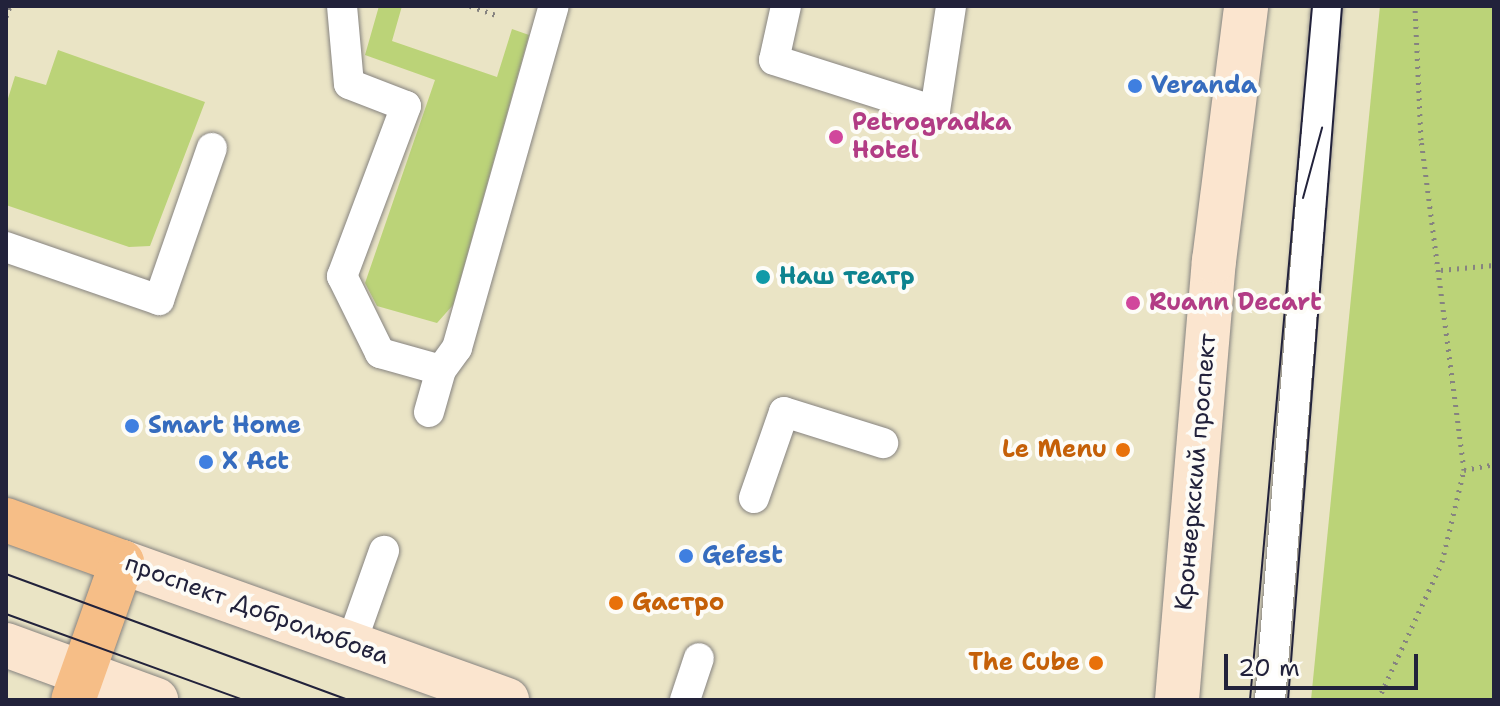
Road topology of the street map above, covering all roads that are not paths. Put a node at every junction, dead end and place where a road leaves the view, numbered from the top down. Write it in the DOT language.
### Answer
graph roads {
  1 [pos="342,6"];
  2 [pos="554,6"];
  3 [pos="786,6"];
  4 [pos="951,6"];
  5 [pos="1246,6"];
  6 [pos="1327,6"];
  7 [pos="212,148"];
  8 [pos="6,247"];
  9 [pos="441,370"];
  10 [pos="429,412"];
  11 [pos="883,443"];
  12 [pos="754,498"];
  13 [pos="6,520"];
  14 [pos="384,551"];
  15 [pos="122,562"];
  16 [pos="351,644"];
  17 [pos="6,645"];
  18 [pos="699,658"];
  19 [pos="78,687"];
  20 [pos="156,700"];
  21 [pos="507,700"];
  22 [pos="685,700"];
  23 [pos="1177,700"];
  24 [pos="1270,700"];
  1 -- 9 [label="lane"];
  2 -- 9 [label="lane"];
  3 -- 4 [label="lane"];
  5 -- 23 [label="street, Кронверкский проспект"];
  6 -- 24 [label="lane"];
  7 -- 8 [label="lane"];
  9 -- 10 [label="lane"];
  11 -- 12 [label="lane"];
  13 -- 15 [label="main road, проспект Добролюбова"];
  14 -- 16 [label="lane"];
  15 -- 16 [label="street, проспект Добролюбова"];
  15 -- 19 [label="main road"];
  16 -- 21 [label="street, проспект Добролюбова"];
  17 -- 19 [label="street"];
  18 -- 22 [label="lane"];
  19 -- 20 [label="street"];
}
